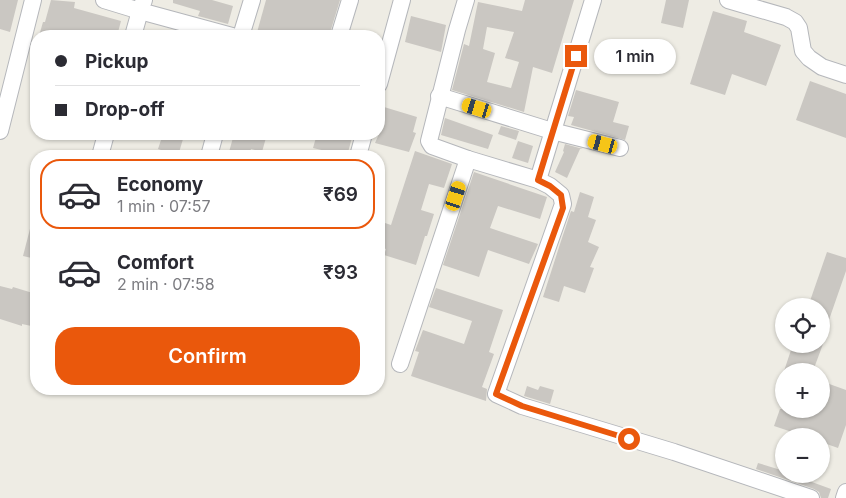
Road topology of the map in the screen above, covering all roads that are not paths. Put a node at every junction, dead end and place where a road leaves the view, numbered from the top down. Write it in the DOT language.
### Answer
graph roads {
  1 [pos="33,0"];
  2 [pos="104,0"];
  3 [pos="252,0"];
  4 [pos="350,0"];
  5 [pos="402,0"];
  6 [pos="466,0"];
  7 [pos="593,0"];
  8 [pos="728,0"];
  9 [pos="142,6"];
  10 [pos="136,30"];
  11 [pos="214,30"];
  12 [pos="243,30"];
  13 [pos="342,30"];
  14 [pos="385,62"];
  15 [pos="846,75"];
  16 [pos="440,96"];
  17 [pos="0,130"];
  18 [pos="552,130"];
  19 [pos="620,148"];
  20 [pos="468,159"];
  21 [pos="538,180"];
  22 [pos="400,364"];
  23 [pos="846,492"];
  24 [pos="811,498"];
  25 [pos="844,498"];
  1 -- 17 [label="street"];
  2 -- 9 [label="street"];
  3 -- 12 [label="street"];
  4 -- 13 [label="street"];
  5 -- 14 [label="street"];
  6 -- 16 [label="street"];
  7 -- 18 [label="street"];
  8 -- 15 [label="street"];
  9 -- 10 [label="street"];
  9 -- 11 [label="street"];
  16 -- 18 [label="street"];
  16 -- 20 [label="street"];
  18 -- 19 [label="street"];
  18 -- 21 [label="street"];
  20 -- 21 [label="street"];
  20 -- 22 [label="street"];
  21 -- 24 [label="street"];
  23 -- 25 [label="street"];
}
